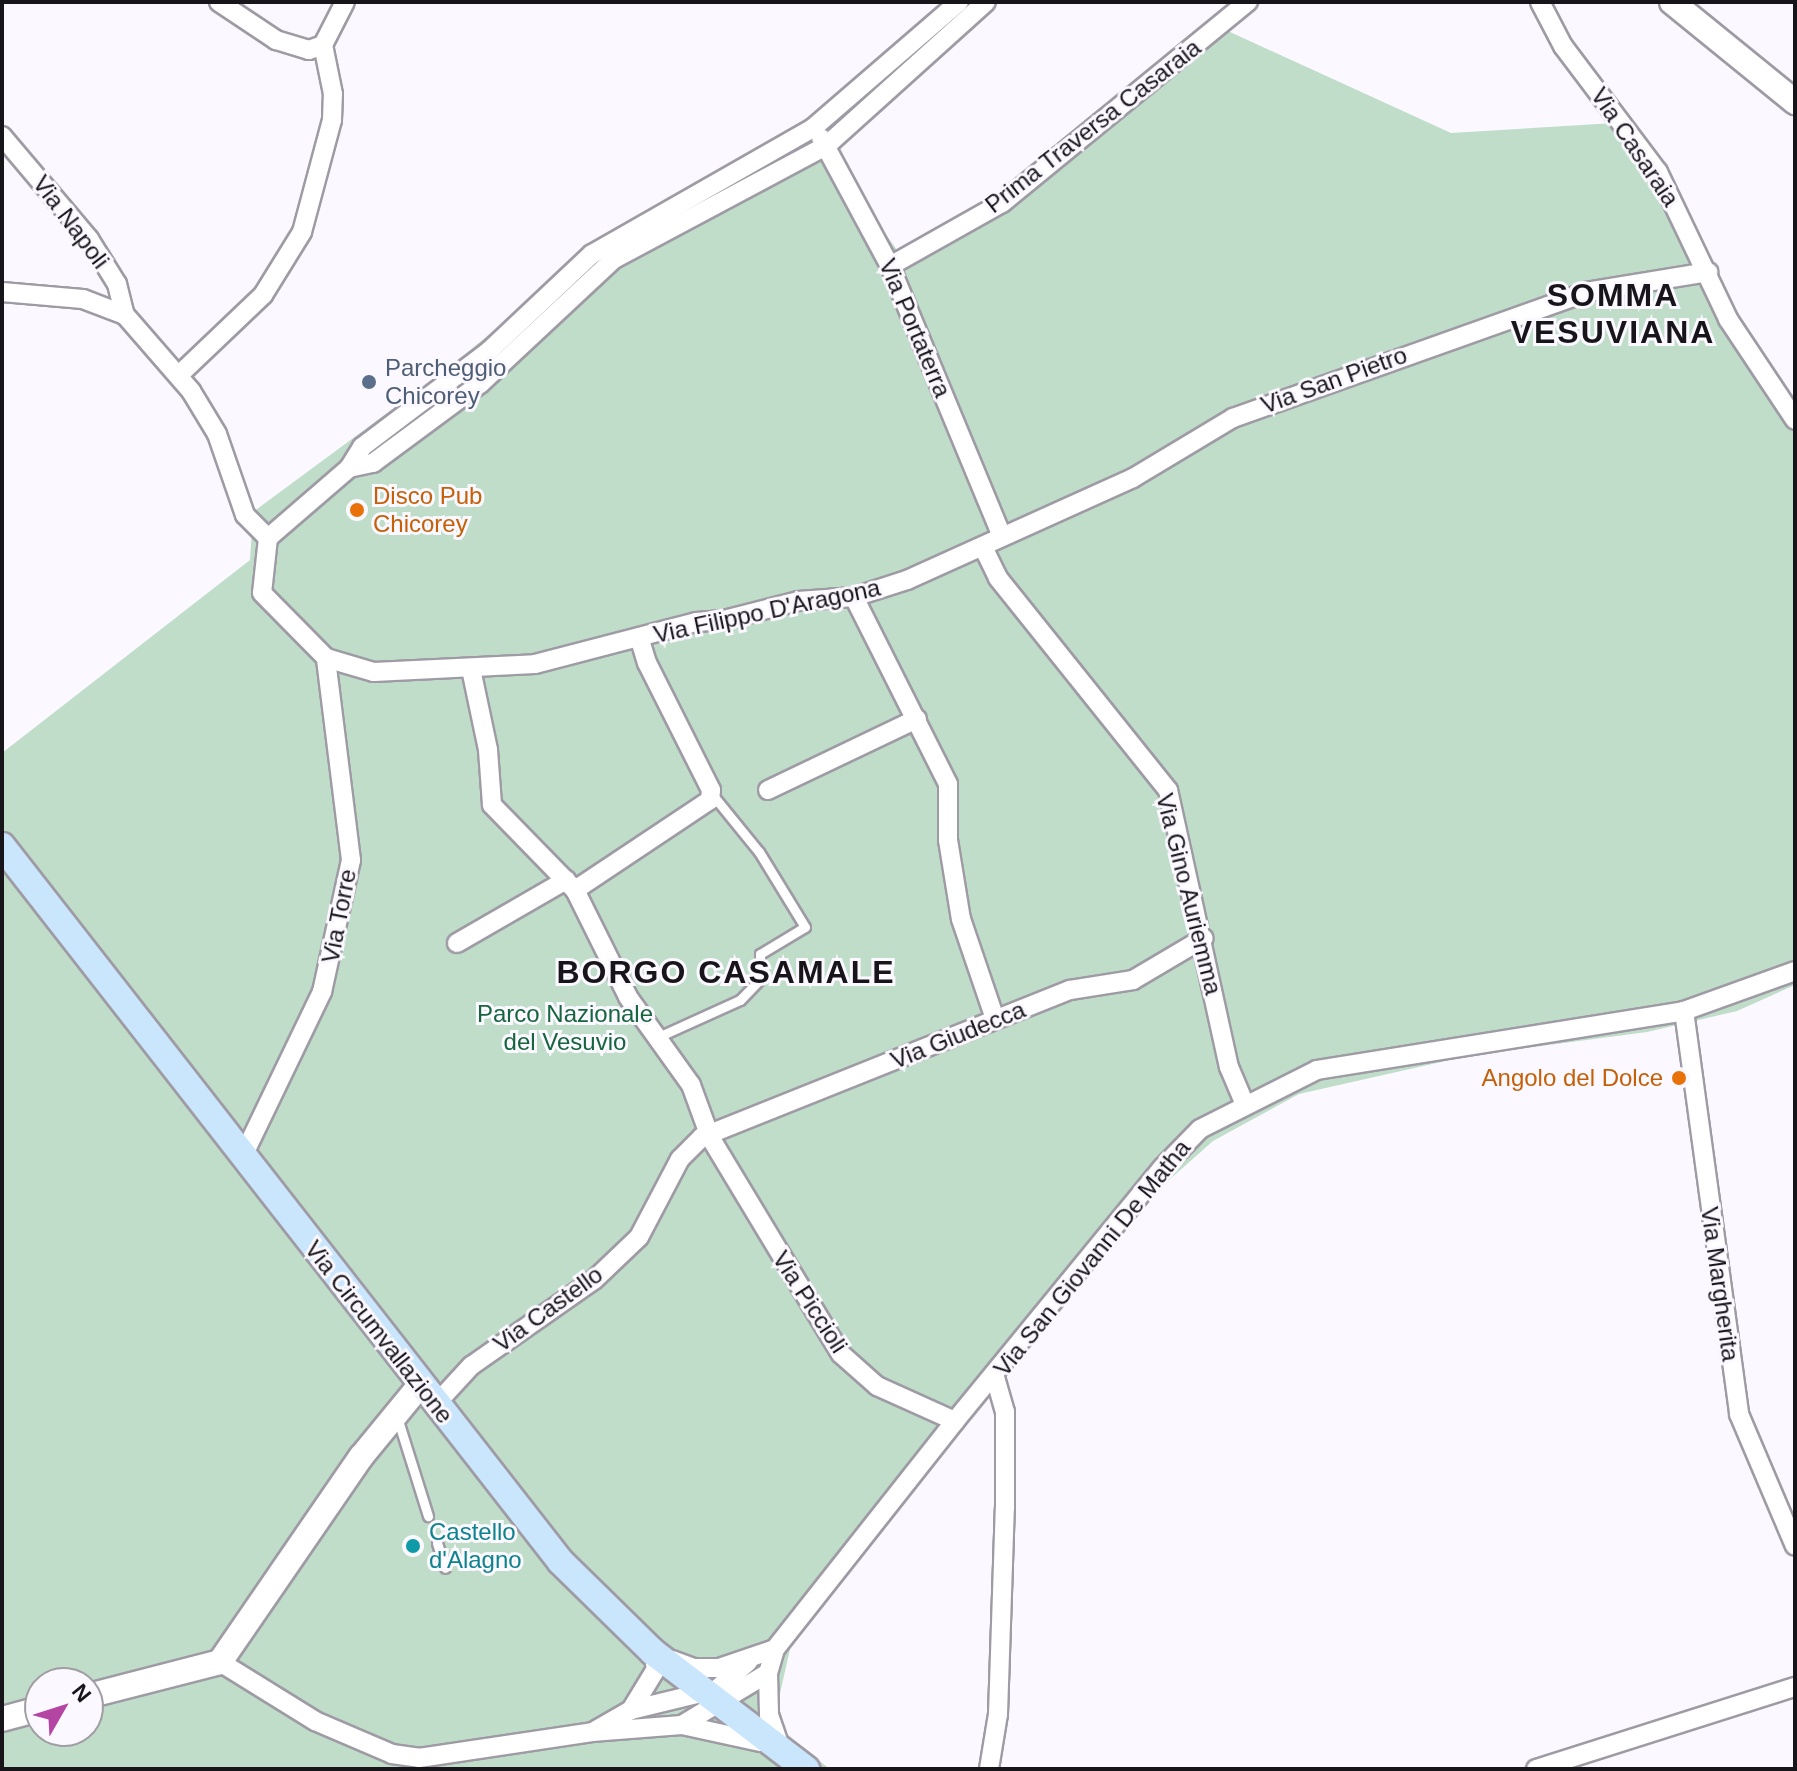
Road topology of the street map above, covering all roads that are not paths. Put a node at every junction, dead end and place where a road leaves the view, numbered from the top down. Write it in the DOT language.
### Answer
graph roads {
  1 [pos="219,2"];
  2 [pos="345,2"];
  3 [pos="959,2"];
  4 [pos="986,2"];
  5 [pos="1248,2"];
  6 [pos="1540,2"];
  7 [pos="1672,2"];
  8 [pos="323,45"];
  9 [pos="1792,94"];
  10 [pos="813,128"];
  11 [pos="2,136"];
  12 [pos="826,146"];
  13 [pos="890,266"];
  14 [pos="1708,272"];
  15 [pos="2,292"];
  16 [pos="125,315"];
  17 [pos="179,375"];
  18 [pos="1795,420"];
  19 [pos="349,468"];
  20 [pos="1002,536"];
  21 [pos="268,538"];
  22 [pos="984,549"];
  23 [pos="854,597"];
  24 [pos="639,637"];
  25 [pos="326,658"];
  26 [pos="471,669"];
  27 [pos="917,719"];
  28 [pos="768,790"];
  29 [pos="711,793"];
  30 [pos="2,846"];
  31 [pos="570,885"];
  32 [pos="1204,938"];
  33 [pos="457,943"];
  34 [pos="1795,971"];
  35 [pos="1684,1011"];
  36 [pos="995,1019"];
  37 [pos="658,1037"];
  38 [pos="1244,1102"];
  39 [pos="710,1137"];
  40 [pos="243,1156"];
  41 [pos="995,1378"];
  42 [pos="428,1394"];
  43 [pos="396,1413"];
  44 [pos="955,1421"];
  45 [pos="428,1516"];
  46 [pos="437,1543"];
  47 [pos="1795,1546"];
  48 [pos="445,1568"];
  49 [pos="648,1647"];
  50 [pos="775,1649"];
  51 [pos="750,1660"];
  52 [pos="220,1662"];
  53 [pos="768,1673"];
  54 [pos="1795,1687"];
  55 [pos="104,1692"];
  56 [pos="710,1700"];
  57 [pos="631,1710"];
  58 [pos="24,1713"];
  59 [pos="2,1719"];
  60 [pos="682,1725"];
  61 [pos="587,1733"];
  62 [pos="794,1760"];
  63 [pos="989,1769"];
  64 [pos="1536,1769"];
  1 -- 8 [label="street"];
  2 -- 8 [label="street"];
  3 -- 10 [label="street"];
  4 -- 12 [label="street"];
  5 -- 13 [label="street, Prima Traversa Casaraia"];
  6 -- 14 [label="street, Via Casaraia"];
  7 -- 9 [label="street"];
  8 -- 17 [label="street"];
  10 -- 12 [label="street, Via Portaterra"];
  10 -- 19 [label="street"];
  11 -- 16 [label="street, Via Napoli"];
  12 -- 13 [label="street, Via Portaterra"];
  12 -- 19 [label="street"];
  13 -- 20 [label="street, Via Portaterra"];
  14 -- 18 [label="street, Via Casaraia"];
  14 -- 20 [label="street, Via San Pietro"];
  15 -- 16 [label="street"];
  16 -- 17 [label="street"];
  17 -- 21 [label="street"];
  19 -- 21 [label="street"];
  20 -- 22 [label="street, Via San Pietro"];
  21 -- 25 [label="street"];
  22 -- 23 [label="street, Via Filippo D'Aragona"];
  22 -- 32 [label="street, Via Gino Auriemma"];
  23 -- 24 [label="street, Via Filippo D'Aragona"];
  23 -- 27 [label="street"];
  24 -- 26 [label="street, Via Filippo D'Aragona"];
  24 -- 29 [label="street"];
  25 -- 26 [label="street, Via Filippo D'Aragona"];
  25 -- 40 [label="street, Via Torre"];
  26 -- 31 [label="street, Via Piccioli"];
  27 -- 28 [label="street"];
  27 -- 36 [label="street"];
  29 -- 31 [label="street"];
  29 -- 37 [label="lane"];
  30 -- 40 [label="main road, Via Circumvallazione"];
  31 -- 33 [label="street"];
  31 -- 37 [label="street, Via Piccioli"];
  32 -- 36 [label="street, Via Giudecca"];
  32 -- 38 [label="street, Via Gino Auriemma"];
  34 -- 35 [label="street, Via San Giovanni De Matha"];
  35 -- 38 [label="street, Via San Giovanni De Matha"];
  35 -- 47 [label="street, Via Margherita"];
  36 -- 39 [label="street, Via Giudecca"];
  37 -- 39 [label="street, Via Piccioli"];
  38 -- 41 [label="street, Via San Giovanni De Matha"];
  39 -- 42 [label="street, Via Castello"];
  39 -- 44 [label="street, Via Piccioli"];
  40 -- 42 [label="main road, Via Circumvallazione"];
  41 -- 44 [label="street, Via San Giovanni De Matha"];
  41 -- 63 [label="street"];
  42 -- 43 [label="street"];
  42 -- 49 [label="main road, Via Circumvallazione"];
  43 -- 45 [label="lane"];
  43 -- 52 [label="street"];
  44 -- 50 [label="street, Via San Giovanni De Matha"];
  46 -- 48 [label="lane"];
  49 -- 51 [label="street, Via San Giovanni De Matha"];
  49 -- 56 [label="main road, Via Circumvallazione"];
  49 -- 57 [label="street"];
  50 -- 51 [label="street, Via San Giovanni De Matha"];
  50 -- 53 [label="street"];
  51 -- 56 [label="street"];
  52 -- 55 [label="street"];
  52 -- 61 [label="street"];
  53 -- 56 [label="street"];
  53 -- 62 [label="street"];
  54 -- 64 [label="street"];
  56 -- 57 [label="street"];
  56 -- 60 [label="street"];
  56 -- 62 [label="main road, Via Circumvallazione"];
  57 -- 61 [label="street"];
  58 -- 59 [label="street"];
  60 -- 61 [label="street"];
  60 -- 62 [label="street"];
}
